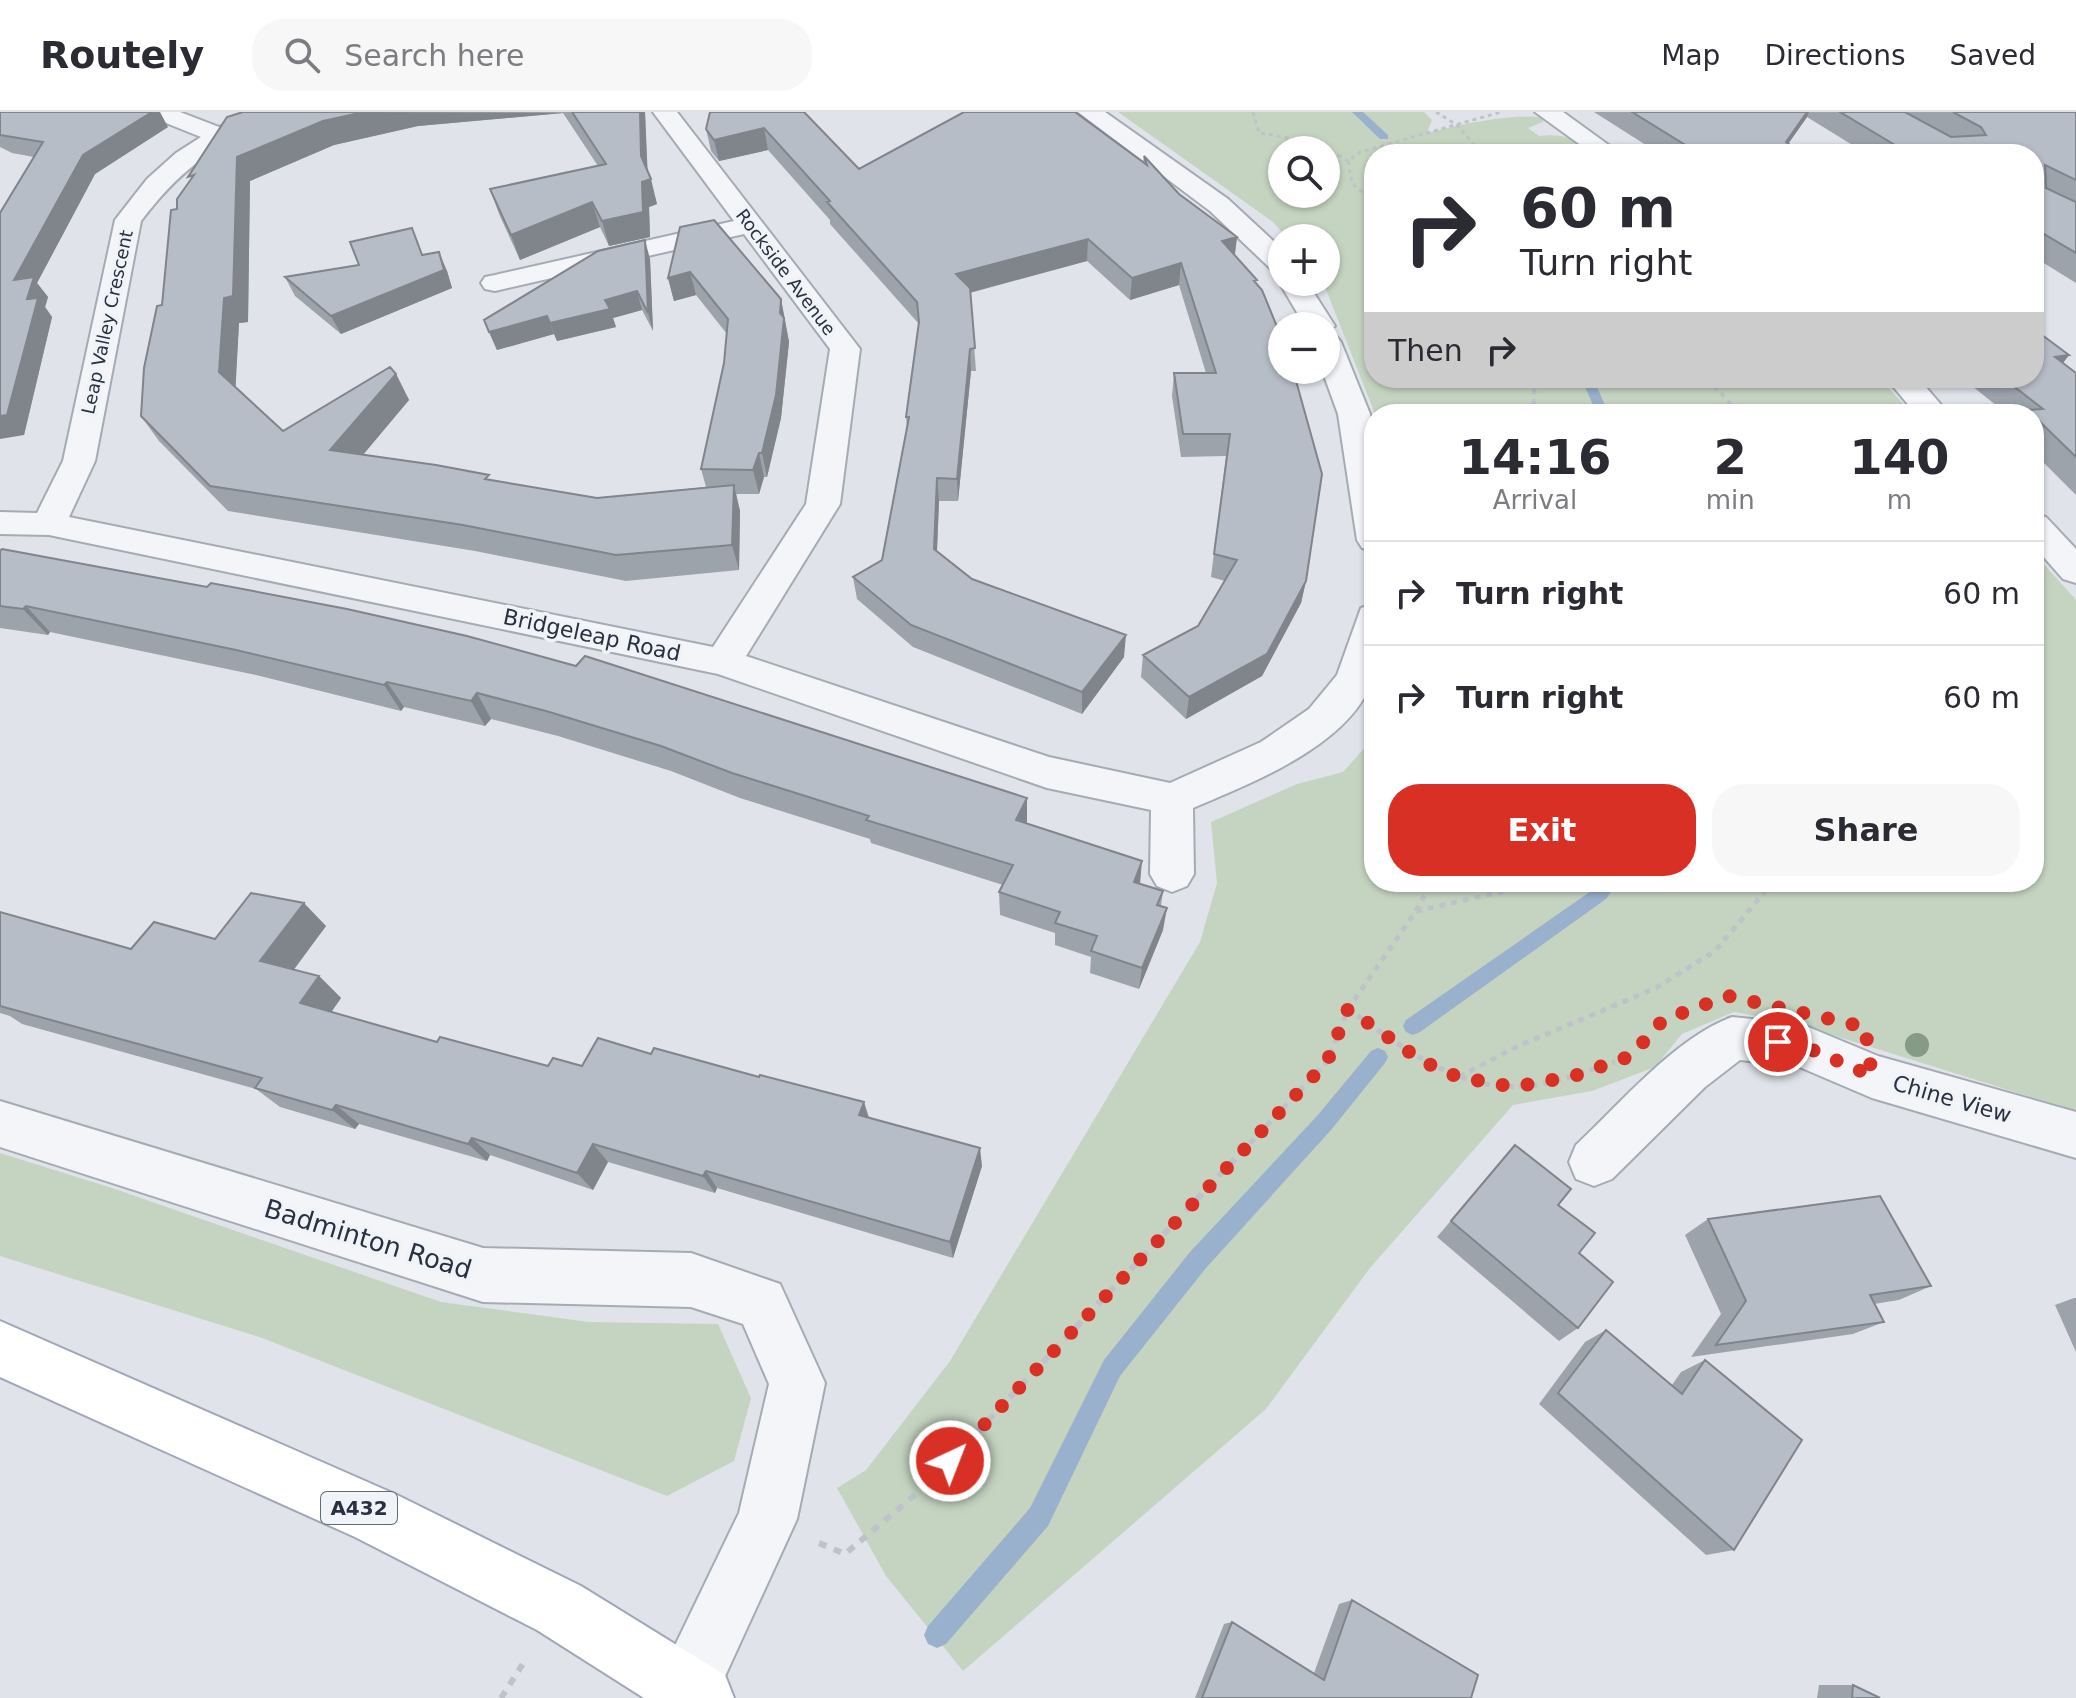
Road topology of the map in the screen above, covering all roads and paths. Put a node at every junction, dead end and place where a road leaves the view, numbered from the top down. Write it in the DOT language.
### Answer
graph roads {
  1 [pos="159,112"];
  2 [pos="294,112"];
  3 [pos="665,112"];
  4 [pos="1090,112"];
  5 [pos="1253,112"];
  6 [pos="1436,112"];
  7 [pos="1501,112"];
  8 [pos="1548,121"];
  9 [pos="1457,125"];
  10 [pos="219,136"];
  11 [pos="1387,144"];
  12 [pos="1473,144"];
  13 [pos="1591,144"];
  14 [pos="1364,152"];
  15 [pos="1348,161"];
  16 [pos="1364,194"];
  17 [pos="750,225"];
  18 [pos="1268,251"];
  19 [pos="495,284"];
  20 [pos="1340,378"];
  21 [pos="1717,388"];
  22 [pos="1910,388"];
  23 [pos="1730,404"];
  24 [pos="1924,404"];
  25 [pos="1364,477"];
  26 [pos="0,523"];
  27 [pos="49,524"];
  28 [pos="2044,536"];
  29 [pos="2076,571"];
  30 [pos="1364,650"];
  31 [pos="723,662"];
  32 [pos="1172,799"];
  33 [pos="1172,874"];
  34 [pos="1426,892"];
  35 [pos="1499,892"];
  36 [pos="1765,892"];
  37 [pos="1416,911"];
  38 [pos="1348,1009"];
  39 [pos="1616,1061"];
  40 [pos="1458,1077"];
  41 [pos="0,1124"];
  42 [pos="2076,1135"];
  43 [pos="1594,1162"];
  44 [pos="0,1349"];
  45 [pos="767,1519"];
  46 [pos="694,1694"];
  1 -- 10 [label="street"];
  2 -- 10 [label="street, Leap Valley Crescent"];
  3 -- 17 [label="street, Rockside Avenue"];
  4 -- 18 [label="street"];
  5 -- 15 [label="path"];
  6 -- 9 [label="path"];
  7 -- 9 [label="path"];
  8 -- 13 [label="street"];
  9 -- 11 [label="path"];
  9 -- 12 [label="path"];
  10 -- 27 [label="street, Leap Valley Crescent"];
  14 -- 15 [label="path"];
  15 -- 16 [label="path"];
  17 -- 19 [label="street"];
  17 -- 31 [label="street, Rockside Avenue"];
  20 -- 25 [label="street"];
  21 -- 23 [label="path"];
  22 -- 24 [label="street"];
  26 -- 27 [label="street, Bridgeleap Road"];
  27 -- 31 [label="street, Bridgeleap Road"];
  28 -- 29 [label="street"];
  30 -- 32 [label="street"];
  31 -- 32 [label="street, Bridgeleap Road"];
  32 -- 33 [label="street"];
  34 -- 37 [label="path"];
  35 -- 37 [label="path"];
  36 -- 40 [label="path"];
  37 -- 38 [label="path"];
  38 -- 40 [label="path"];
  38 -- 45 [label="path"];
  39 -- 40 [label="path"];
  41 -- 45 [label="street, Badminton Road"];
  42 -- 43 [label="street, Chine View"];
  44 -- 46 [label="main road, Badminton Road / A432"];
  45 -- 46 [label="street, Badminton Road"];
}
